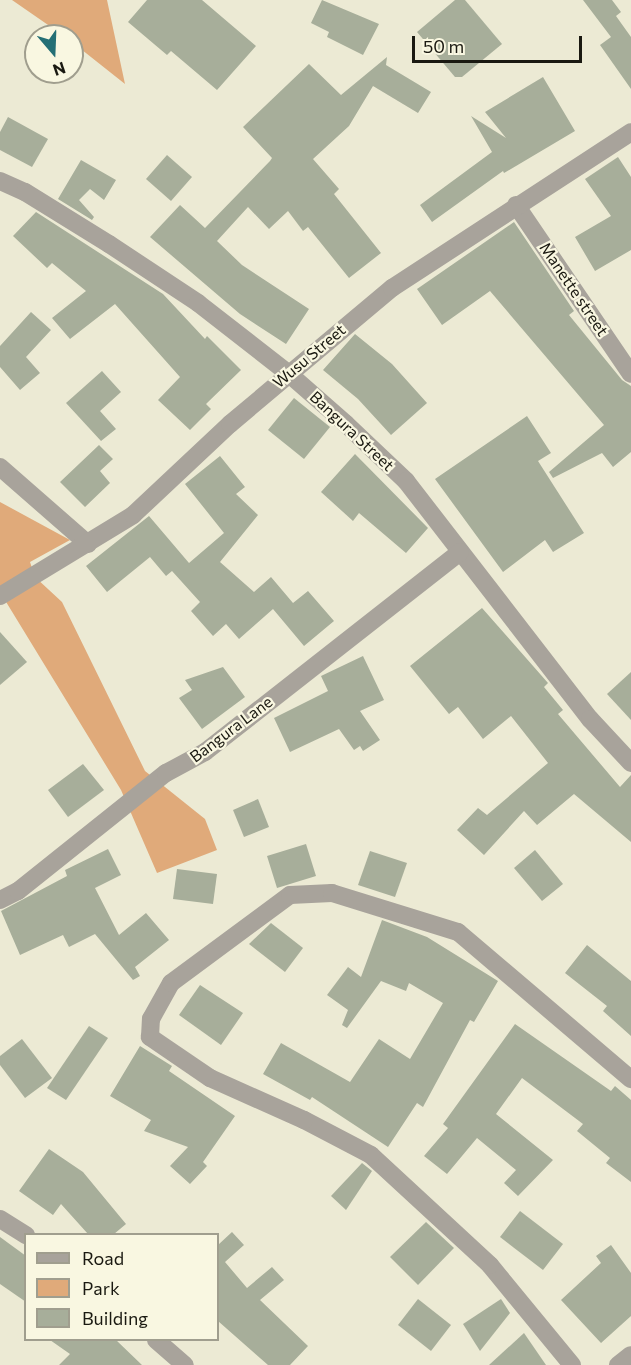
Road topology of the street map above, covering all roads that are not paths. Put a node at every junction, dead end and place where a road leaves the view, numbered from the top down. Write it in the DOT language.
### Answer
graph roads {
  1 [pos="631,132"];
  2 [pos="0,181"];
  3 [pos="516,205"];
  4 [pos="288,373"];
  5 [pos="631,374"];
  6 [pos="0,467"];
  7 [pos="88,544"];
  8 [pos="460,552"];
  9 [pos="0,596"];
  10 [pos="631,763"];
  11 [pos="0,900"];
  12 [pos="631,1078"];
  13 [pos="0,1219"];
  14 [pos="24,1234"];
  15 [pos="157,1341"];
  16 [pos="631,1355"];
  17 [pos="185,1365"];
  18 [pos="572,1365"];
  19 [pos="618,1365"];
  1 -- 3 [label="street, Wusu Street"];
  2 -- 4 [label="street, Bangura Street"];
  3 -- 4 [label="street, Wusu Street"];
  3 -- 5 [label="street, Manette street"];
  4 -- 7 [label="street, Wusu Street"];
  4 -- 8 [label="street, Bangura Street"];
  6 -- 7 [label="street"];
  7 -- 9 [label="street, Wusu Street"];
  8 -- 10 [label="street, Bangura Street"];
  8 -- 11 [label="street, Bangura Lane"];
  12 -- 18 [label="street"];
  13 -- 14 [label="street"];
  15 -- 17 [label="street"];
  16 -- 19 [label="street"];
}
